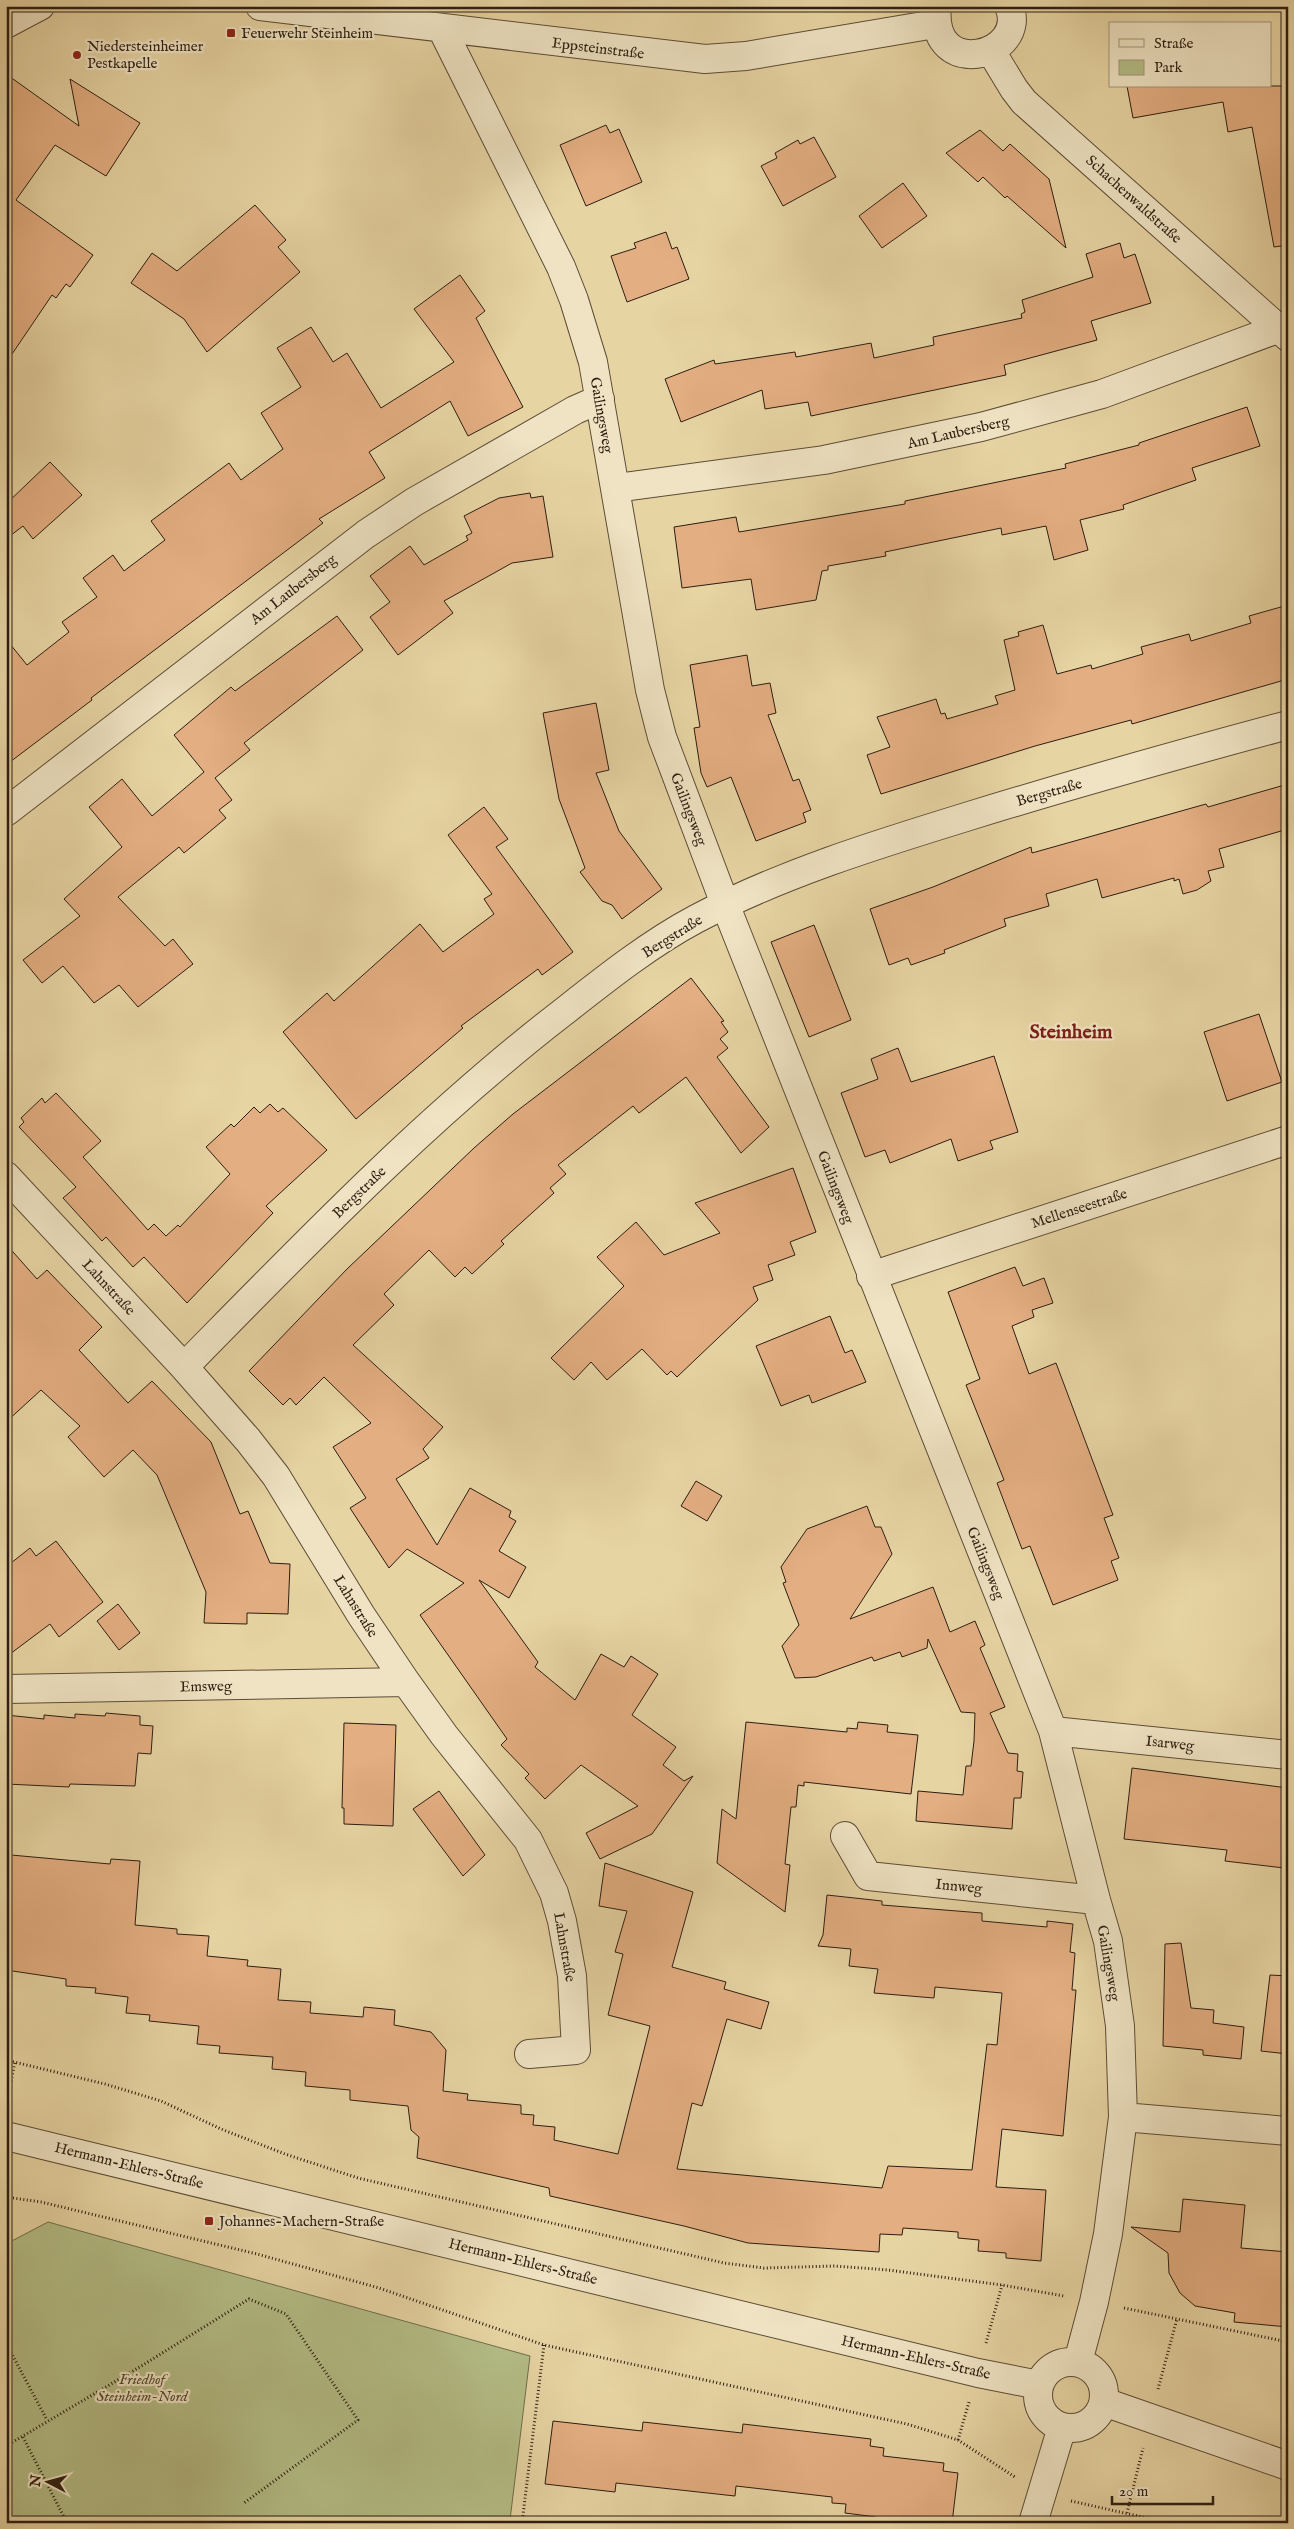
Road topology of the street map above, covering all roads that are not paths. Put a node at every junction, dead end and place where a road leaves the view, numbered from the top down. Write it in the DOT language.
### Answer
graph roads {
  1 [pos="15,6"];
  2 [pos="40,6"];
  3 [pos="260,6"];
  4 [pos="1016,8"];
  5 [pos="936,15"];
  6 [pos="6,24"];
  7 [pos="442,29"];
  8 [pos="991,52"];
  9 [pos="1285,330"];
  10 [pos="600,399"];
  11 [pos="616,488"];
  12 [pos="1288,725"];
  13 [pos="6,812"];
  14 [pos="725,904"];
  15 [pos="1288,1140"];
  16 [pos="6,1176"];
  17 [pos="870,1276"];
  18 [pos="184,1367"];
  19 [pos="406,1682"];
  20 [pos="6,1690"];
  21 [pos="1053,1731"];
  22 [pos="1288,1755"];
  23 [pos="845,1836"];
  24 [pos="1096,1900"];
  25 [pos="529,2054"];
  26 [pos="1123,2117"];
  27 [pos="1288,2131"];
  28 [pos="6,2136"];
  29 [pos="1078,2362"];
  30 [pos="1039,2385"];
  31 [pos="1104,2402"];
  32 [pos="1062,2427"];
  33 [pos="1288,2466"];
  34 [pos="1033,2523"];
  1 -- 6 [label="street"];
  2 -- 6 [label="street"];
  3 -- 7 [label="street, Eppsteinstraße"];
  4 -- 8 [label="street"];
  5 -- 7 [label="street, Eppsteinstraße"];
  5 -- 8 [label="street"];
  7 -- 10 [label="street, Gailingsweg"];
  8 -- 9 [label="street, Schachenwaldstraße"];
  9 -- 11 [label="street, Am Laubersberg"];
  10 -- 11 [label="street, Gailingsweg"];
  10 -- 13 [label="street, Am Laubersberg"];
  11 -- 14 [label="street, Gailingsweg"];
  12 -- 14 [label="street, Bergstraße"];
  14 -- 17 [label="street, Gailingsweg"];
  14 -- 18 [label="street, Bergstraße"];
  15 -- 17 [label="street, Mellenseestraße"];
  16 -- 18 [label="street, Lahnstraße"];
  17 -- 21 [label="street, Gailingsweg"];
  18 -- 19 [label="street, Lahnstraße"];
  19 -- 20 [label="street, Emsweg"];
  19 -- 25 [label="street, Lahnstraße"];
  21 -- 22 [label="street, Isarweg"];
  21 -- 24 [label="street, Gailingsweg"];
  23 -- 24 [label="street, Innweg"];
  24 -- 26 [label="street, Gailingsweg"];
  26 -- 27 [label="street"];
  26 -- 29 [label="street, Gailingsweg"];
  28 -- 30 [label="street, Hermann-Ehlers-Straße"];
  29 -- 30 [label="street"];
  29 -- 31 [label="street"];
  30 -- 32 [label="street"];
  31 -- 32 [label="street"];
  31 -- 33 [label="street"];
  32 -- 34 [label="street"];
}
